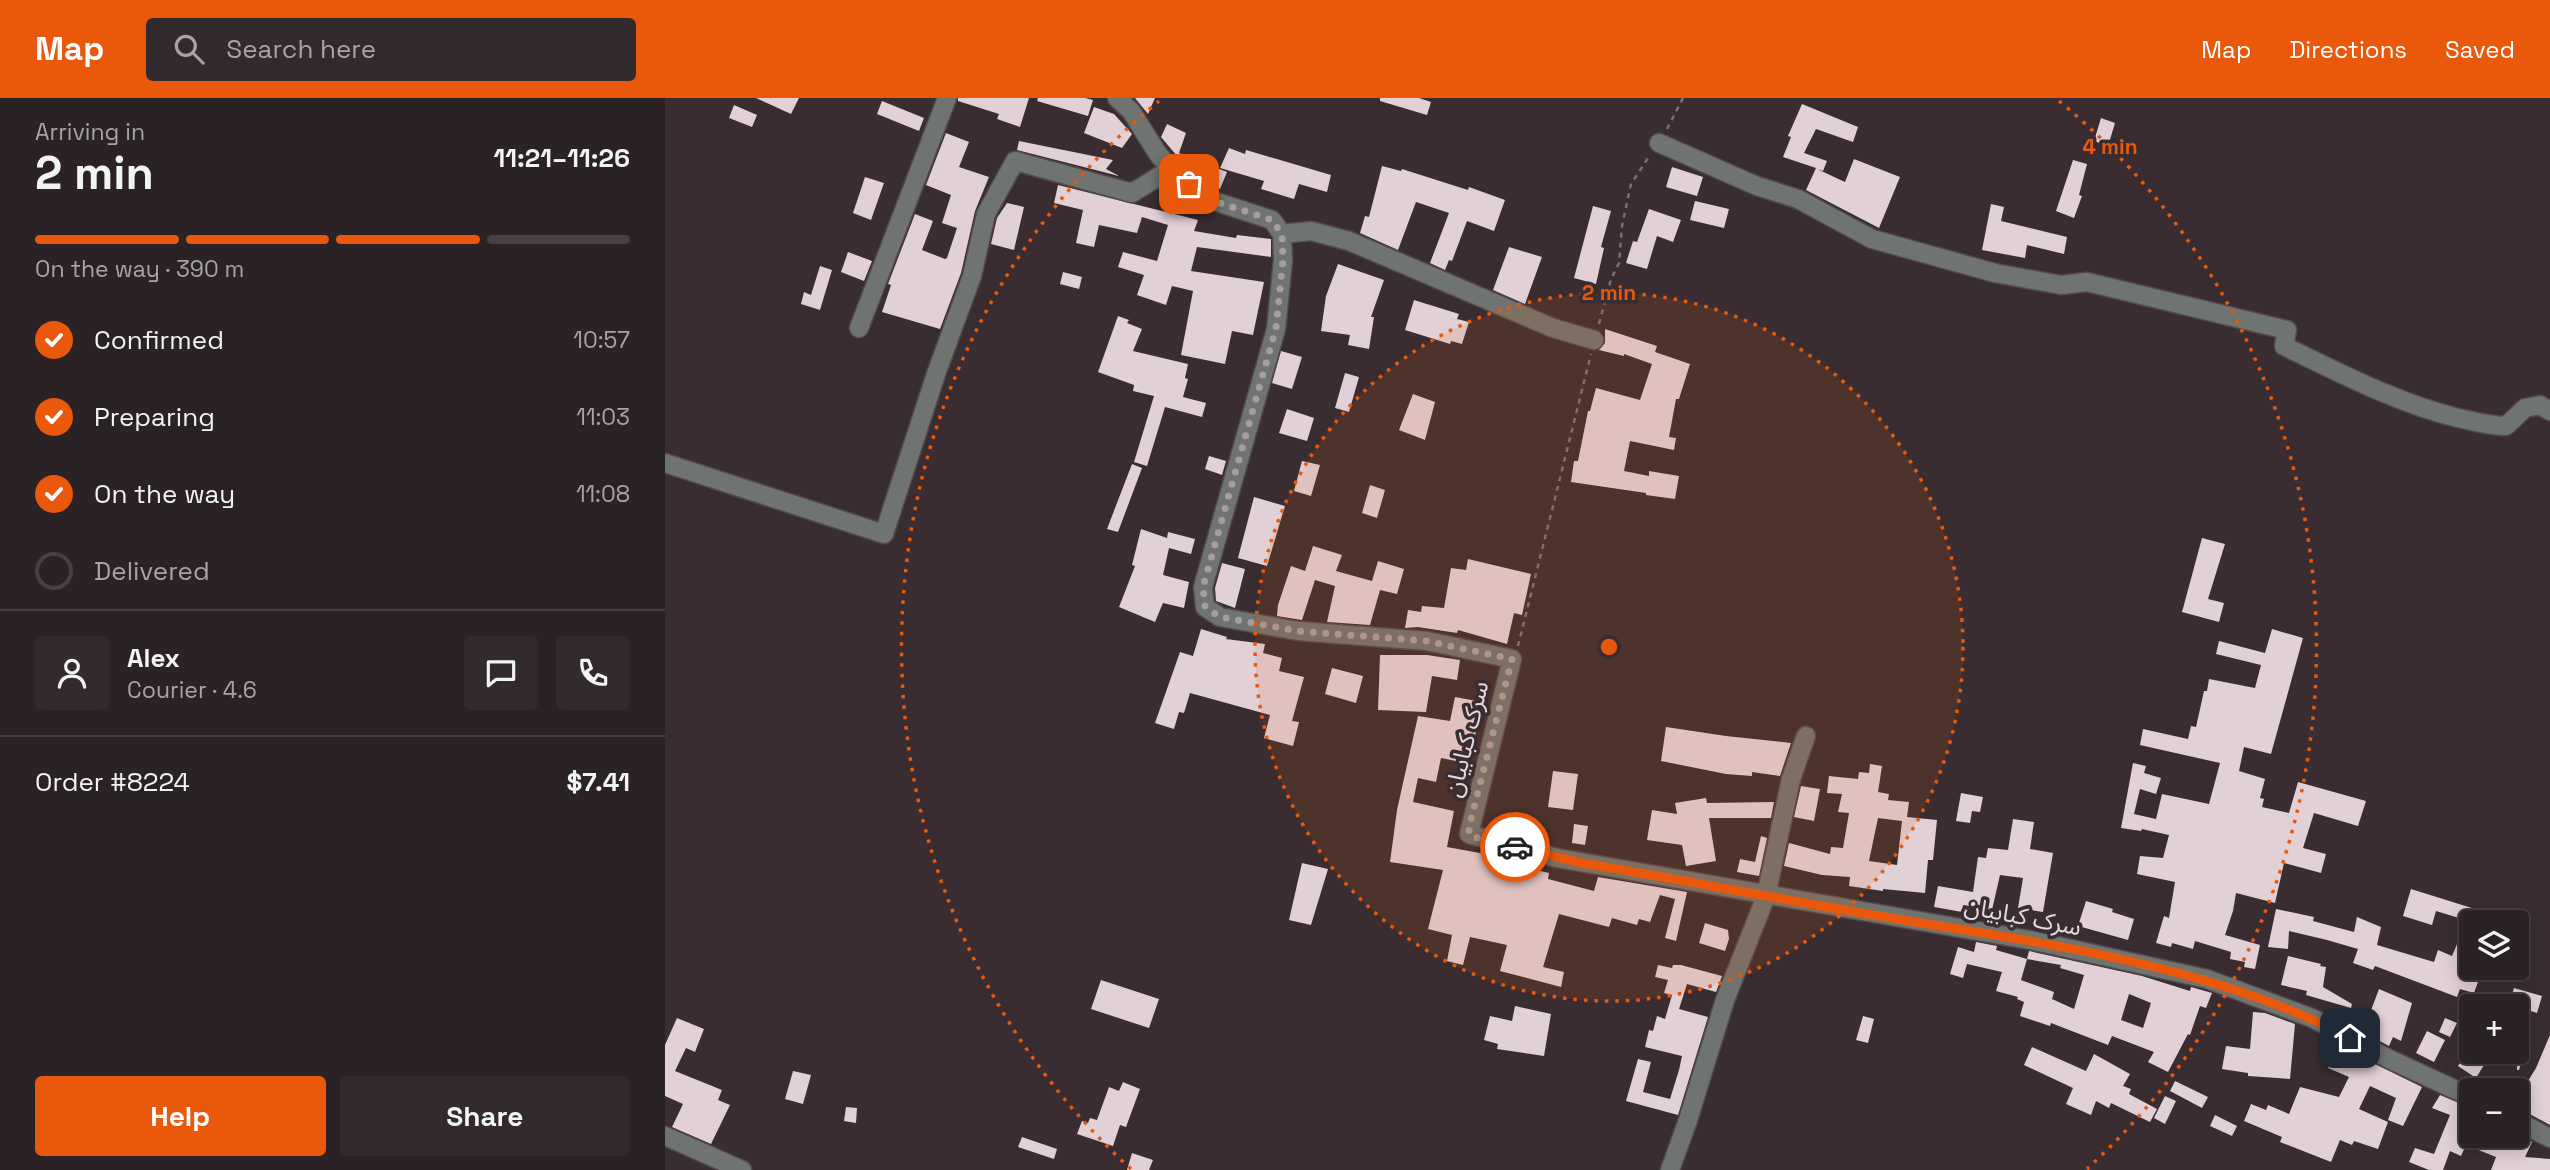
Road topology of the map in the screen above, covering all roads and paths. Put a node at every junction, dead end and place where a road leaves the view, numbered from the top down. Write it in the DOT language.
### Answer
graph roads {
  1 [pos="947,98"];
  2 [pos="1117,98"];
  3 [pos="1683,98"];
  4 [pos="1660,143"];
  5 [pos="1171,169"];
  6 [pos="1282,234"];
  7 [pos="859,328"];
  8 [pos="1594,340"];
  9 [pos="2550,411"];
  10 [pos="665,463"];
  11 [pos="1512,659"];
  12 [pos="1805,736"];
  13 [pos="1766,895"];
  14 [pos="2459,1091"];
  15 [pos="2529,1127"];
  16 [pos="665,1136"];
  17 [pos="2550,1138"];
  18 [pos="742,1170"];
  19 [pos="1670,1170"];
  1 -- 7 [label="street"];
  2 -- 5 [label="street"];
  3 -- 4 [label="path"];
  4 -- 8 [label="path"];
  4 -- 9 [label="street"];
  5 -- 6 [label="street"];
  5 -- 10 [label="street"];
  6 -- 8 [label="street"];
  6 -- 11 [label="street, سرک کبابیان"];
  8 -- 11 [label="path"];
  11 -- 13 [label="street, سرک کبابیان"];
  12 -- 13 [label="street"];
  13 -- 14 [label="street, سرک کبابیان"];
  13 -- 19 [label="street"];
  15 -- 17 [label="street"];
  16 -- 18 [label="street"];
}
